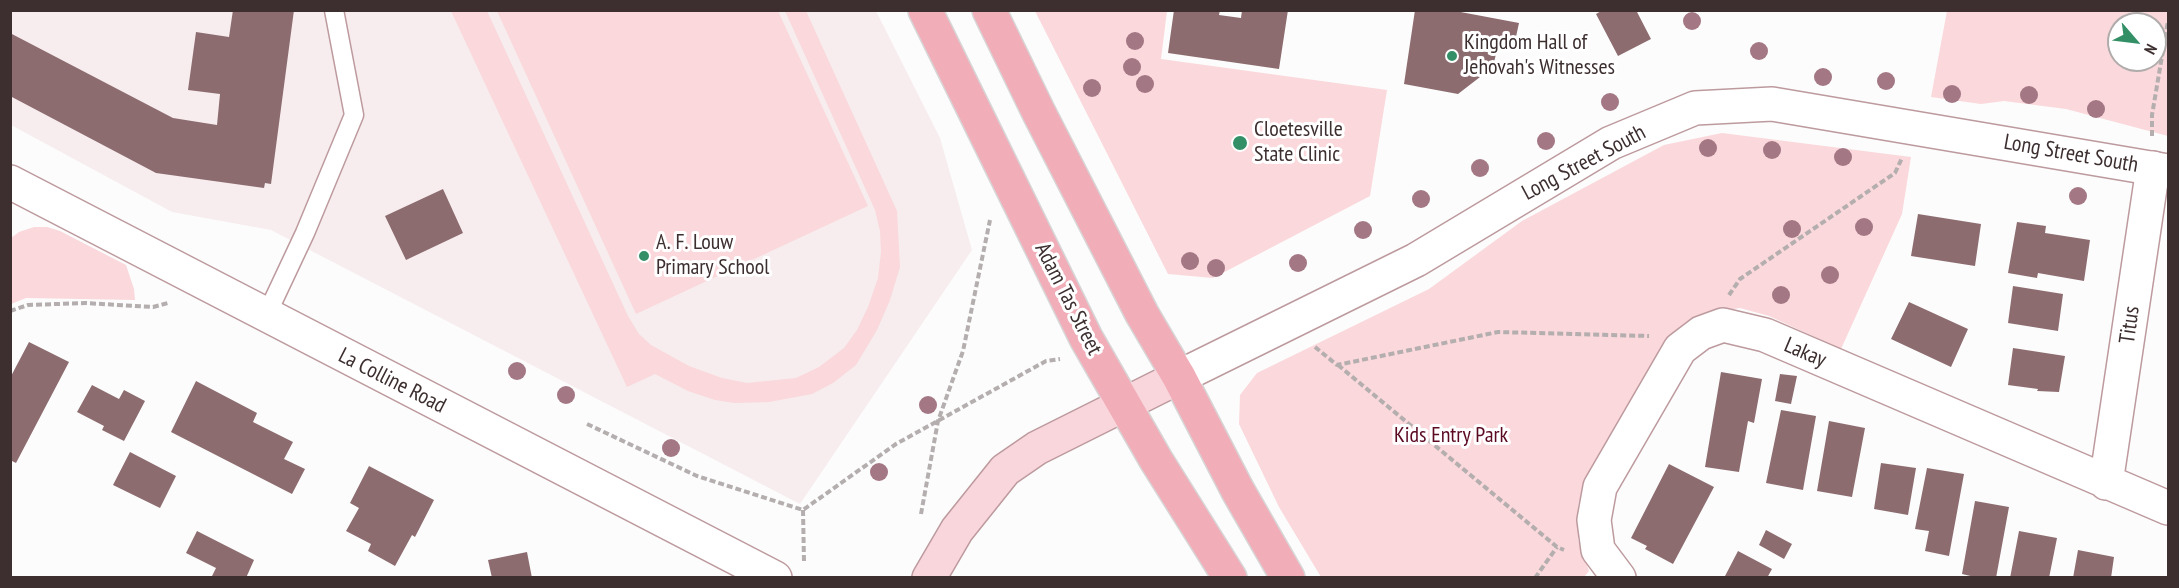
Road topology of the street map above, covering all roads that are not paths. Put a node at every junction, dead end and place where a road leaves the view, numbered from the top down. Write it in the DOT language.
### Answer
graph roads {
  1 [pos="334,10"];
  2 [pos="925,10"];
  3 [pos="989,10"];
  4 [pos="2161,170"];
  5 [pos="13,190"];
  6 [pos="266,316"];
  7 [pos="1179,377"];
  8 [pos="1125,405"];
  9 [pos="2106,483"];
  10 [pos="2169,508"];
  11 [pos="758,574"];
  12 [pos="929,578"];
  13 [pos="1230,578"];
  14 [pos="1288,578"];
  15 [pos="1619,578"];
  1 -- 6 [label="lane"];
  2 -- 8 [label="main road, Adam Tas Street"];
  3 -- 7 [label="main road"];
  4 -- 7 [label="street, Long Street South"];
  4 -- 9 [label="street, Titus"];
  5 -- 6 [label="street, La Colline Road"];
  6 -- 11 [label="street, La Colline Road"];
  7 -- 8 [label="main road"];
  7 -- 14 [label="main road"];
  8 -- 12 [label="main road"];
  8 -- 13 [label="main road, Adam Tas Street"];
  9 -- 10 [label="street, Lakay"];
  9 -- 15 [label="street, Lakay"];
}
